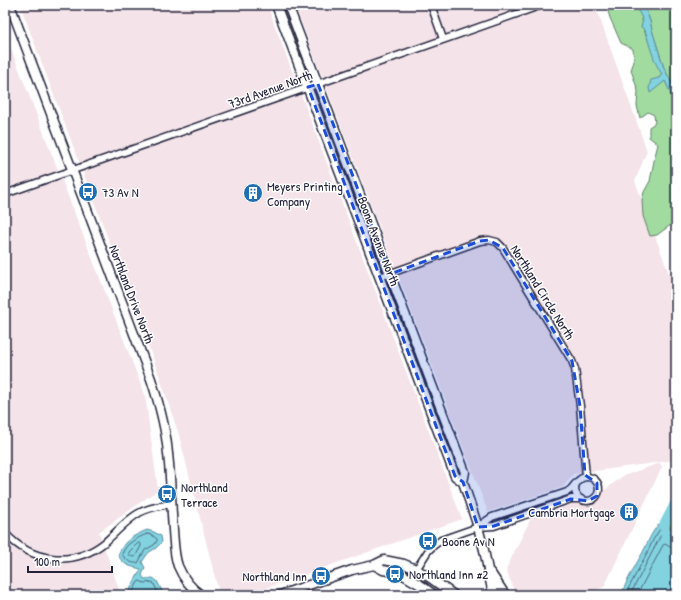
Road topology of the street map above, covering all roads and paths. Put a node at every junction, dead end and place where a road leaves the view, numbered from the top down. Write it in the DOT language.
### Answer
graph roads {
  1 [pos="10,5"];
  2 [pos="276,5"];
  3 [pos="288,5"];
  4 [pos="431,5"];
  5 [pos="542,5"];
  6 [pos="444,39"];
  7 [pos="318,84"];
  8 [pos="308,87"];
  9 [pos="72,170"];
  10 [pos="5,194"];
  11 [pos="390,274"];
  12 [pos="380,277"];
  13 [pos="586,477"];
  14 [pos="464,482"];
  15 [pos="575,484"];
  16 [pos="580,500"];
  17 [pos="171,504"];
  18 [pos="478,527"];
  19 [pos="5,533"];
  20 [pos="374,565"];
  21 [pos="416,569"];
  22 [pos="489,574"];
  23 [pos="410,579"];
  24 [pos="201,595"];
  25 [pos="280,595"];
  26 [pos="434,595"];
  27 [pos="454,595"];
  28 [pos="493,595"];
  29 [pos="503,595"];
  1 -- 9 [label="street, Northland Drive North"];
  2 -- 8 [label="street, Boone Avenue North"];
  3 -- 7 [label="street, Boone Avenue North"];
  4 -- 6 [label="street"];
  5 -- 6 [label="street, 73rd Avenue North"];
  6 -- 7 [label="street, 73rd Avenue North"];
  7 -- 8 [label="street, 73rd Avenue North"];
  7 -- 11 [label="street, Boone Avenue North"];
  8 -- 9 [label="street, 73rd Avenue North"];
  8 -- 12 [label="street, Boone Avenue North"];
  9 -- 10 [label="street, 73rd Avenue North"];
  9 -- 17 [label="street, Northland Drive North"];
  11 -- 12 [label="street, Northland Circle North"];
  11 -- 13 [label="street, Northland Circle North"];
  11 -- 14 [label="street, Boone Avenue North"];
  12 -- 14 [label="street, Boone Avenue North"];
  13 -- 15 [label="street"];
  13 -- 16 [label="street"];
  14 -- 18 [label="street, Boone Avenue North"];
  15 -- 16 [label="street"];
  15 -- 18 [label="street"];
  16 -- 18 [label="street"];
  17 -- 19 [label="street"];
  17 -- 24 [label="street, Northland Drive North"];
  18 -- 21 [label="street"];
  18 -- 22 [label="street, Boone Avenue North"];
  20 -- 21 [label="street"];
  20 -- 23 [label="street"];
  20 -- 25 [label="street"];
  21 -- 23 [label="street"];
  21 -- 27 [label="street"];
  22 -- 28 [label="street, Boone Avenue North"];
  22 -- 29 [label="highway"];
  23 -- 26 [label="street"];
}
